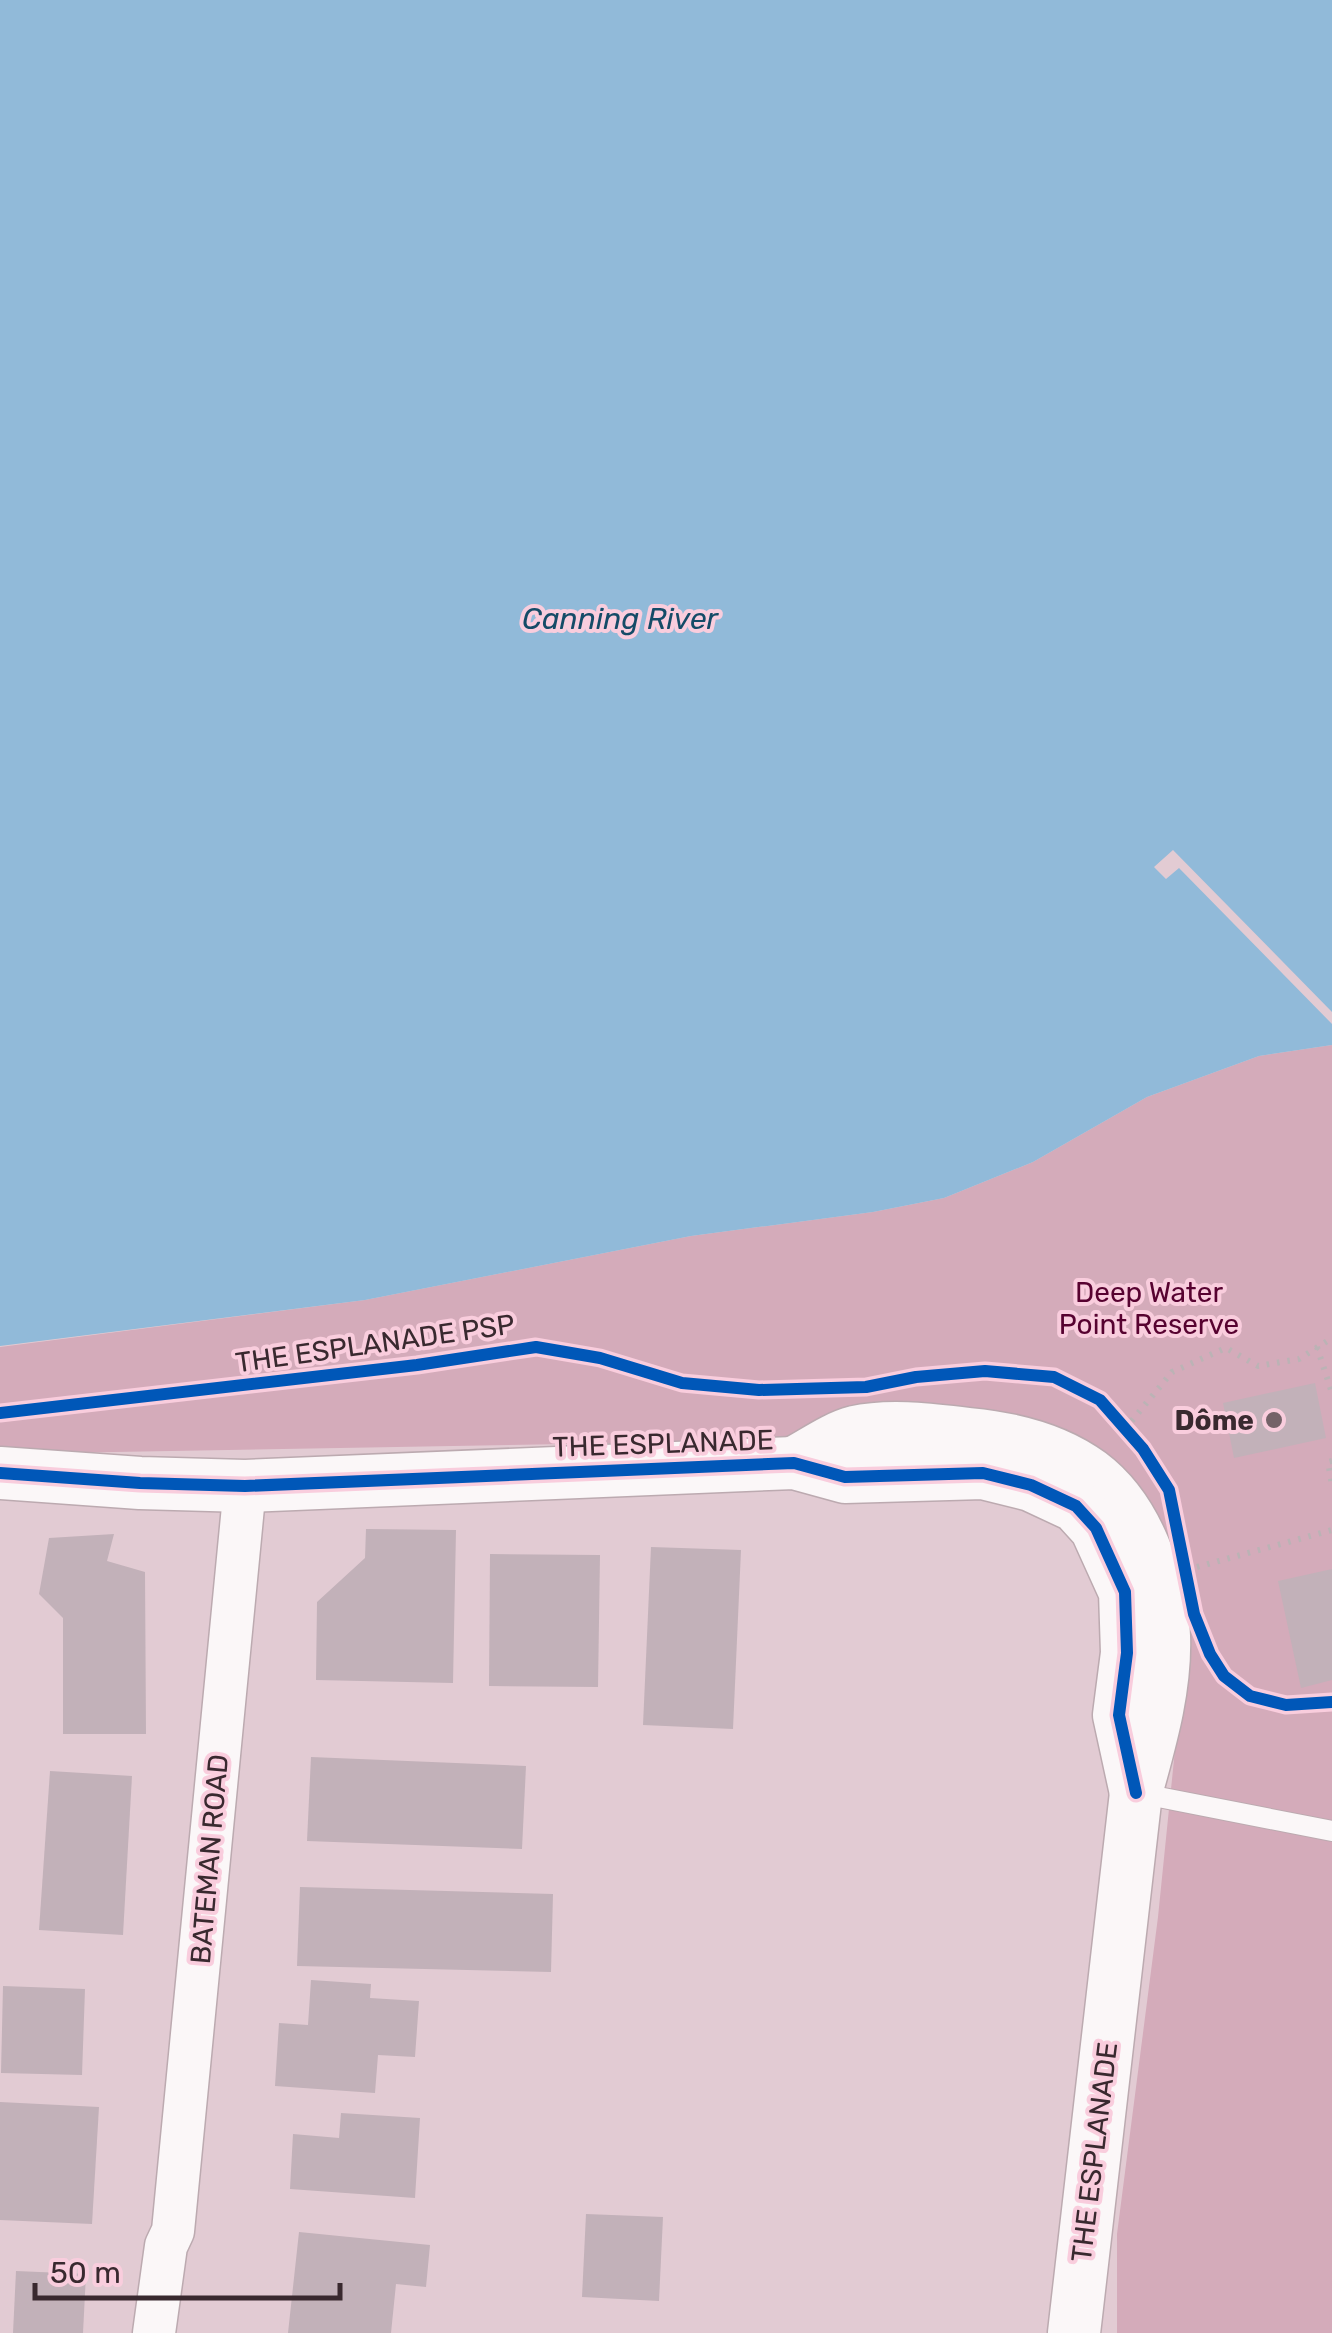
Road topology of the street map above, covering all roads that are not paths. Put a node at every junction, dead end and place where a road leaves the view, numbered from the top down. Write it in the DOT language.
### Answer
graph roads {
  1 [pos="0,1473"];
  2 [pos="244,1486"];
  3 [pos="1136,1793"];
  4 [pos="1332,1831"];
  5 [pos="173,2232"];
  6 [pos="154,2333"];
  7 [pos="181,2333"];
  8 [pos="1074,2333"];
  1 -- 2 [label="street, THE ESPLANADE"];
  2 -- 3 [label="street, THE ESPLANADE"];
  2 -- 5 [label="street, BATEMAN ROAD"];
  3 -- 4 [label="lane"];
  3 -- 8 [label="street, THE ESPLANADE"];
  5 -- 6 [label="street, BATEMAN ROAD"];
  5 -- 7 [label="street, BATEMAN ROAD"];
}
